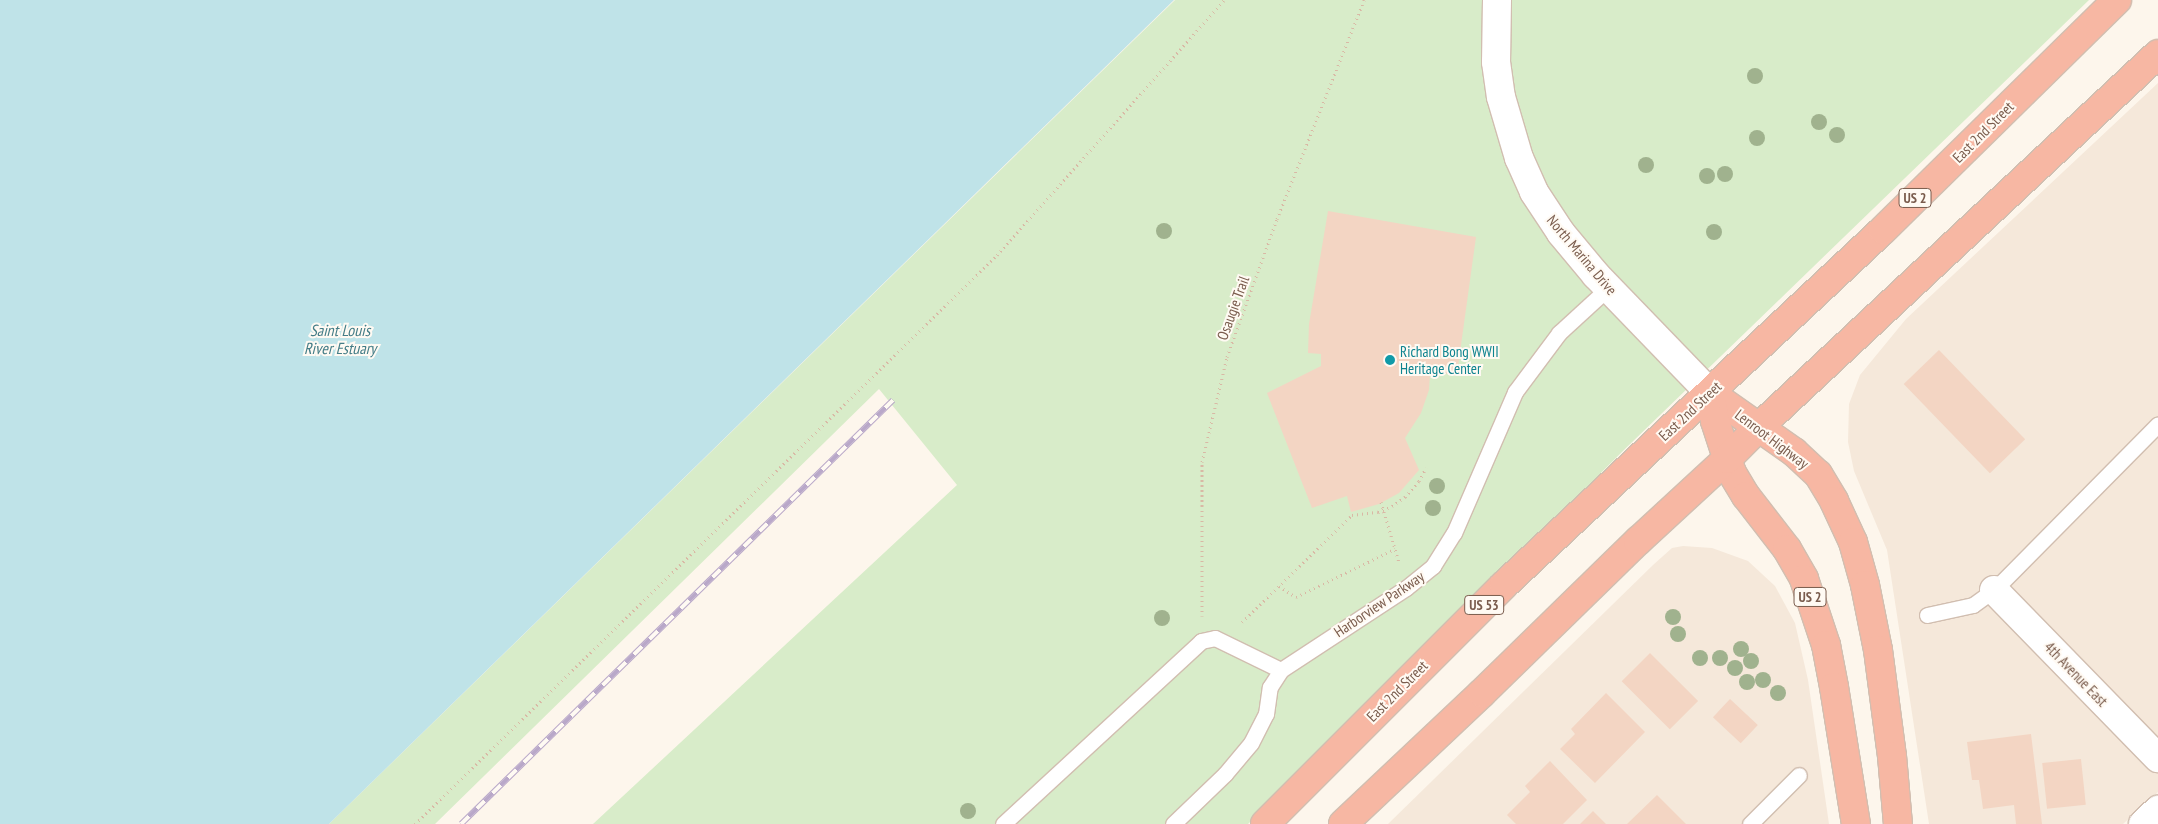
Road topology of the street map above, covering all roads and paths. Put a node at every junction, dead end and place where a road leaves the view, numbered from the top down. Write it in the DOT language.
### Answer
graph roads {
  1 [pos="1224,0"];
  2 [pos="1364,0"];
  3 [pos="1497,0"];
  4 [pos="2117,0"];
  5 [pos="2158,54"];
  6 [pos="1609,287"];
  7 [pos="1710,393"];
  8 [pos="2158,424"];
  9 [pos="1759,427"];
  10 [pos="1727,460"];
  11 [pos="1426,468"];
  12 [pos="1381,502"];
  13 [pos="1383,510"];
  14 [pos="1395,549"];
  15 [pos="1279,586"];
  16 [pos="1406,588"];
  17 [pos="1994,590"];
  18 [pos="1927,615"];
  19 [pos="1201,641"];
  20 [pos="1222,641"];
  21 [pos="1280,670"];
  22 [pos="2158,758"];
  23 [pos="1799,775"];
  24 [pos="2158,810"];
  25 [pos="415,824"];
  26 [pos="1003,824"];
  27 [pos="1173,824"];
  28 [pos="1265,824"];
  29 [pos="1343,824"];
  30 [pos="1750,824"];
  31 [pos="1856,824"];
  32 [pos="1898,824"];
  33 [pos="2144,824"];
  1 -- 25 [label="path"];
  2 -- 19 [label="path, Osaugie Trail"];
  3 -- 6 [label="street, North Marina Drive"];
  4 -- 7 [label="highway, East 2nd Street / US 2"];
  5 -- 9 [label="highway"];
  6 -- 7 [label="street, North Marina Drive"];
  6 -- 16 [label="lane, Harborview Parkway"];
  7 -- 9 [label="highway, Lenroot Highway"];
  7 -- 10 [label="highway, Lenroot Highway / US 2"];
  7 -- 28 [label="highway, East 2nd Street / US 53"];
  8 -- 17 [label="lane"];
  9 -- 10 [label="highway"];
  9 -- 32 [label="highway, Lenroot Highway"];
  10 -- 29 [label="highway"];
  10 -- 31 [label="highway, Lenroot Highway / US 2"];
  11 -- 13 [label="path"];
  12 -- 13 [label="path"];
  13 -- 14 [label="path"];
  13 -- 15 [label="path"];
  14 -- 15 [label="path"];
  14 -- 16 [label="path"];
  15 -- 20 [label="path"];
  16 -- 21 [label="lane, Harborview Parkway"];
  17 -- 18 [label="lane"];
  17 -- 22 [label="street, 4th Avenue East"];
  19 -- 20 [label="lane"];
  19 -- 26 [label="lane"];
  20 -- 21 [label="lane"];
  21 -- 27 [label="lane"];
  23 -- 30 [label="lane"];
  24 -- 33 [label="street"];
}
